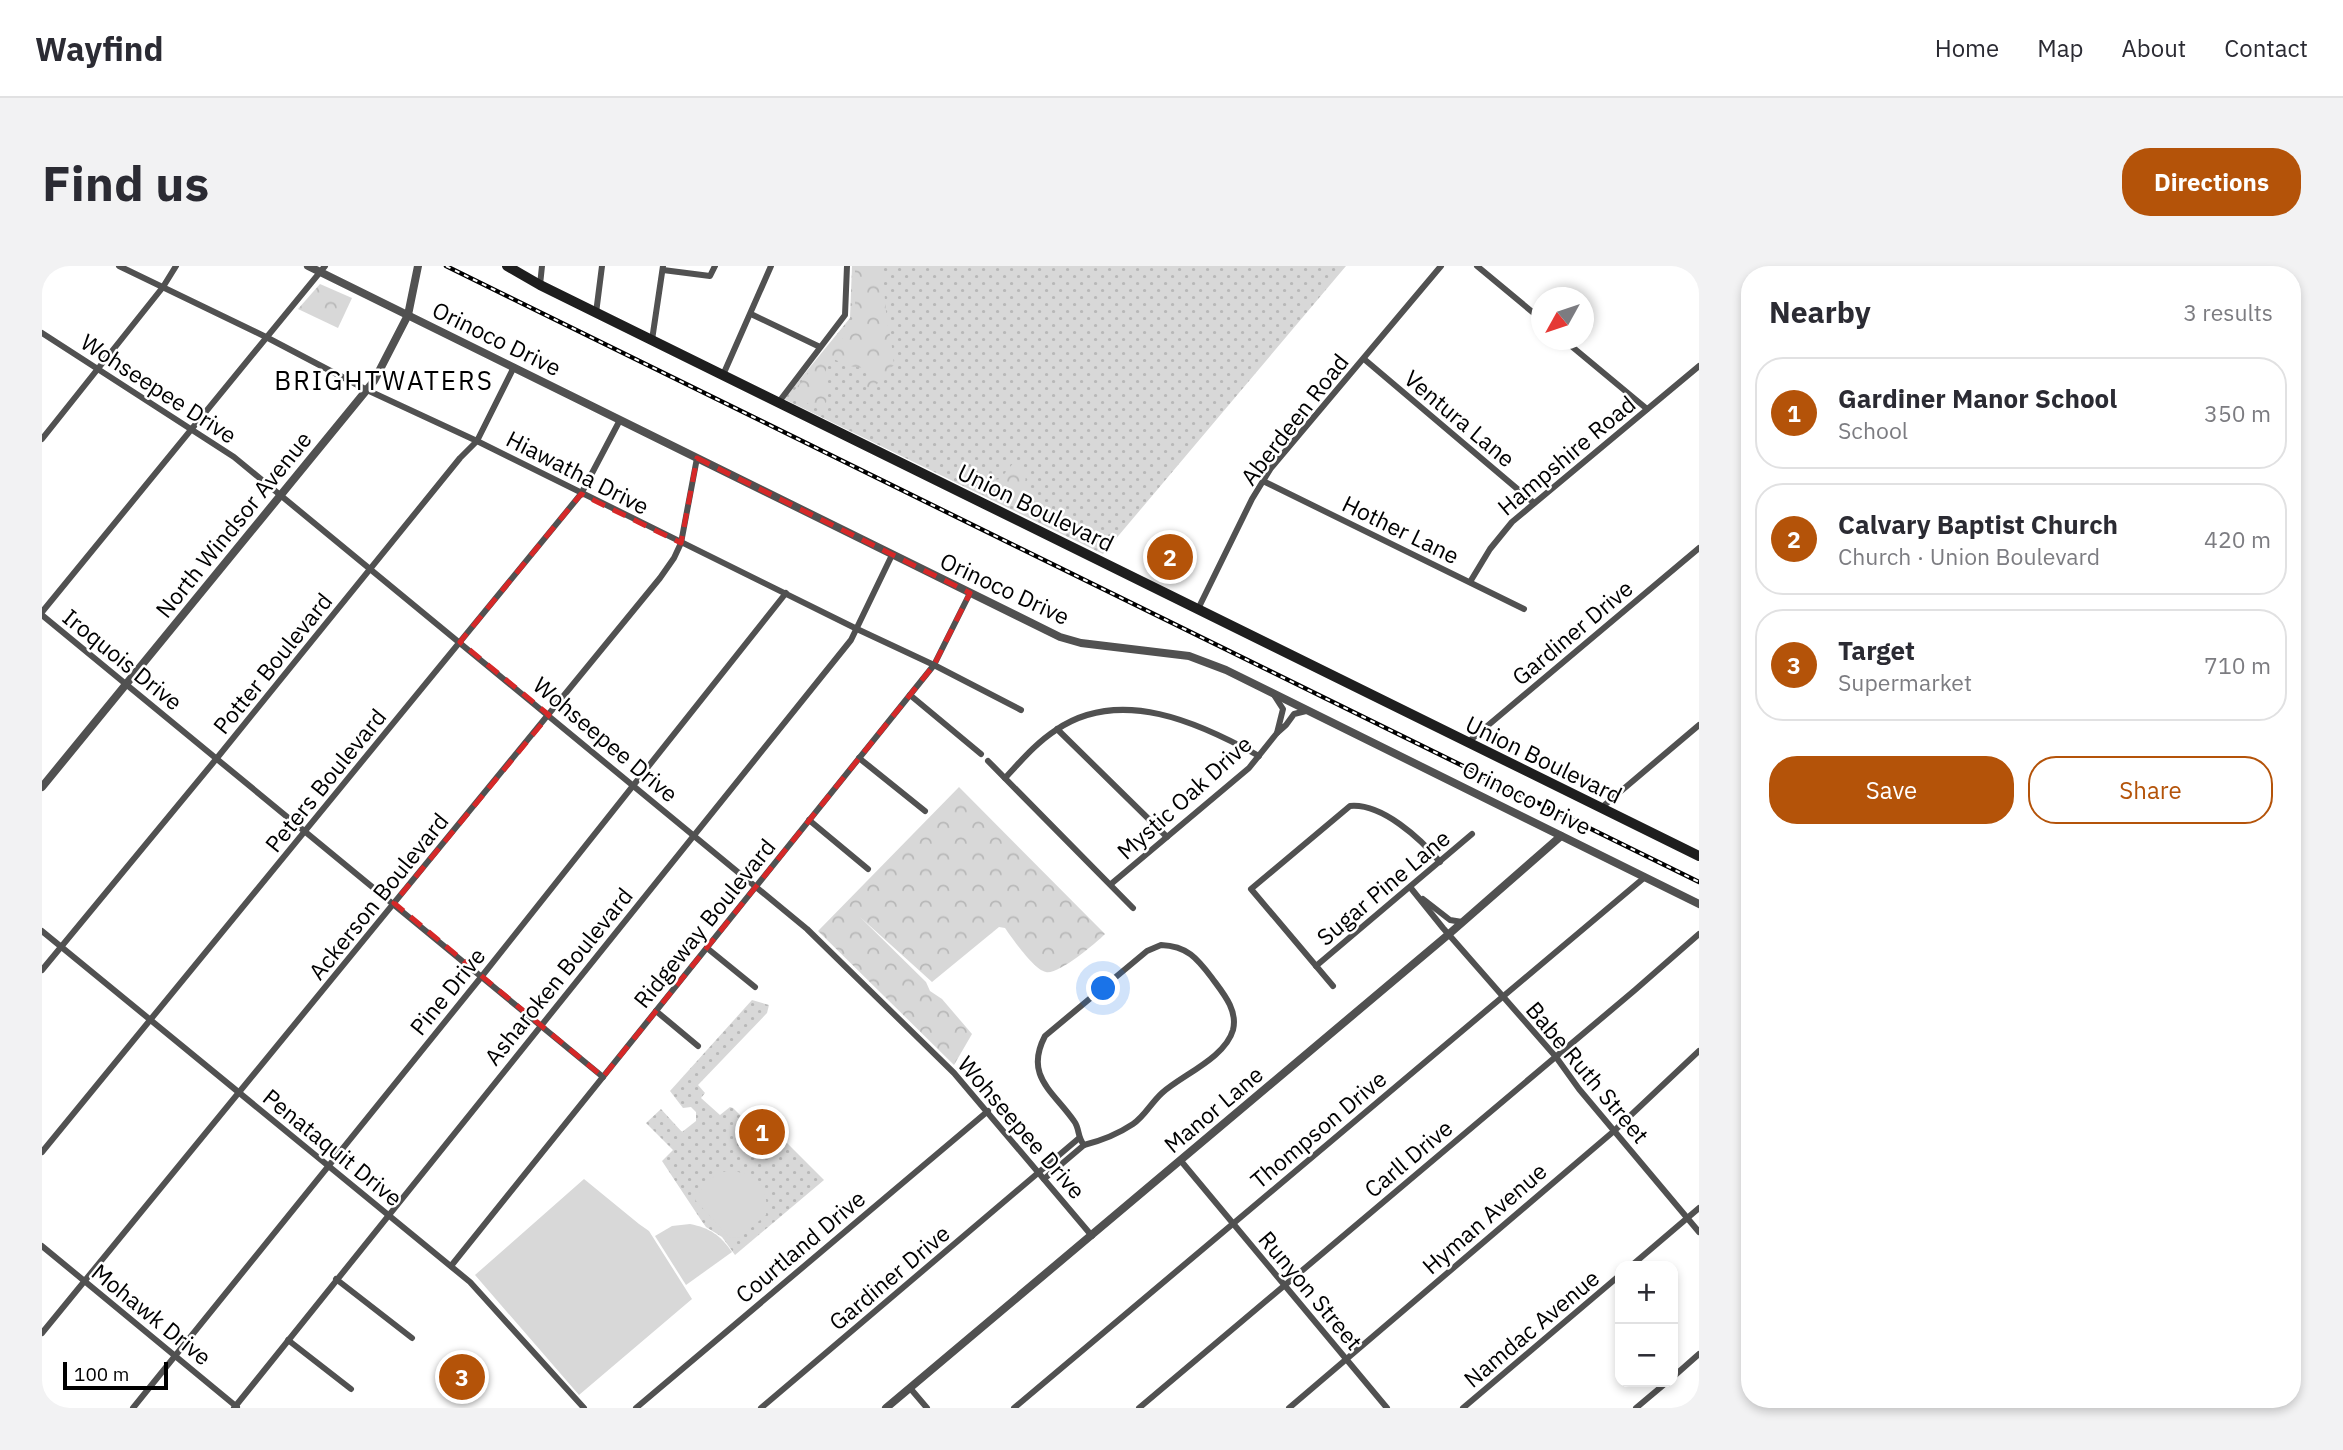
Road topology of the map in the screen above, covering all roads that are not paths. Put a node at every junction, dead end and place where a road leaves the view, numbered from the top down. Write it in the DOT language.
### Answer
graph roads {
  1 [pos="120,266"];
  2 [pos="176,266"];
  3 [pos="307,266"];
  4 [pos="418,266"];
  5 [pos="499,266"];
  6 [pos="508,266"];
  7 [pos="542,266"];
  8 [pos="602,266"];
  9 [pos="715,266"];
  10 [pos="771,266"];
  11 [pos="847,266"];
  12 [pos="1441,266"];
  13 [pos="1477,266"];
  14 [pos="663,268"];
  15 [pos="322,269"];
  16 [pos="527,278"];
  17 [pos="540,285"];
  18 [pos="163,287"];
  19 [pos="1531,311"];
  20 [pos="596,313"];
  21 [pos="751,314"];
  22 [pos="408,315"];
  23 [pos="42,334"];
  24 [pos="266,337"];
  25 [pos="652,340"];
  26 [pos="820,347"];
  27 [pos="1576,350"];
  28 [pos="1364,359"];
  29 [pos="1699,366"];
  30 [pos="514,367"];
  31 [pos="99,370"];
  32 [pos="723,375"];
  33 [pos="367,390"];
  34 [pos="778,403"];
  35 [pos="1647,409"];
  36 [pos="620,420"];
  37 [pos="192,428"];
  38 [pos="42,439"];
  39 [pos="477,441"];
  40 [pos="697,458"];
  41 [pos="1263,481"];
  42 [pos="581,494"];
  43 [pos="281,496"];
  44 [pos="1534,503"];
  45 [pos="681,543"];
  46 [pos="1699,548"];
  47 [pos="892,555"];
  48 [pos="371,569"];
  49 [pos="1470,582"];
  50 [pos="786,593"];
  51 [pos="970,593"];
  52 [pos="1198,609"];
  53 [pos="1524,609"];
  54 [pos="42,614"];
  55 [pos="857,629"];
  56 [pos="460,642"];
  57 [pos="934,665"];
  58 [pos="127,684"];
  59 [pos="1265,687"];
  60 [pos="910,695"];
  61 [pos="1021,710"];
  62 [pos="1314,712"];
  63 [pos="549,715"];
  64 [pos="1699,725"];
  65 [pos="1057,729"];
  66 [pos="1277,733"];
  67 [pos="1467,743"];
  68 [pos="981,754"];
  69 [pos="1259,757"];
  70 [pos="217,758"];
  71 [pos="859,758"];
  72 [pos="988,761"];
  73 [pos="1005,778"];
  74 [pos="633,785"];
  75 [pos="42,787"];
  76 [pos="1601,807"];
  77 [pos="925,811"];
  78 [pos="809,820"];
  79 [pos="306,831"];
  80 [pos="1472,834"];
  81 [pos="694,835"];
  82 [pos="1561,836"];
  83 [pos="1167,837"];
  84 [pos="1699,856"];
  85 [pos="1440,862"];
  86 [pos="868,869"];
  87 [pos="1645,877"];
  88 [pos="1111,884"];
  89 [pos="755,886"];
  90 [pos="1412,889"];
  91 [pos="394,904"];
  92 [pos="1699,904"];
  93 [pos="1133,908"];
  94 [pos="1462,922"];
  95 [pos="42,931"];
  96 [pos="1449,934"];
  97 [pos="1699,934"];
  98 [pos="61,947"];
  99 [pos="707,947"];
  100 [pos="1316,966"];
  101 [pos="42,970"];
  102 [pos="482,976"];
  103 [pos="1333,986"];
  104 [pos="755,987"];
  105 [pos="1503,997"];
  106 [pos="656,1011"];
  107 [pos="151,1021"];
  108 [pos="542,1025"];
  109 [pos="698,1046"];
  110 [pos="1699,1051"];
  111 [pos="1556,1057"];
  112 [pos="603,1077"];
  113 [pos="239,1093"];
  114 [pos="988,1111"];
  115 [pos="1614,1131"];
  116 [pos="1078,1139"];
  117 [pos="1083,1145"];
  118 [pos="42,1152"];
  119 [pos="1181,1161"];
  120 [pos="329,1166"];
  121 [pos="1042,1176"];
  122 [pos="1699,1208"];
  123 [pos="388,1215"];
  124 [pos="1687,1218"];
  125 [pos="1232,1224"];
  126 [pos="1699,1232"];
  127 [pos="1092,1236"];
  128 [pos="42,1246"];
  129 [pos="1637,1261"];
  130 [pos="451,1266"];
  131 [pos="337,1279"];
  132 [pos="1615,1279"];
  133 [pos="84,1281"];
  134 [pos="1284,1285"];
  135 [pos="42,1333"];
  136 [pos="412,1338"];
  137 [pos="288,1340"];
  138 [pos="1699,1354"];
  139 [pos="175,1356"];
  140 [pos="1346,1360"];
  141 [pos="1678,1373"];
  142 [pos="1661,1387"];
  143 [pos="910,1388"];
  144 [pos="351,1389"];
  145 [pos="236,1407"];
  146 [pos="133,1408"];
  147 [pos="584,1408"];
  148 [pos="636,1408"];
  149 [pos="761,1408"];
  150 [pos="886,1408"];
  151 [pos="926,1408"];
  152 [pos="1014,1408"];
  153 [pos="1139,1408"];
  154 [pos="1289,1408"];
  155 [pos="1387,1408"];
  156 [pos="1464,1408"];
  157 [pos="1636,1408"];
  1 -- 18 [label="street, Hiawatha Drive"];
  2 -- 18 [label="street"];
  3 -- 15 [label="street, Orinoco Drive"];
  4 -- 22 [label="street, North Windsor Avenue"];
  5 -- 16 [label="main road"];
  6 -- 16 [label="main road, Union Boulevard"];
  7 -- 17 [label="street"];
  8 -- 20 [label="street"];
  9 -- 14 [label="street"];
  10 -- 21 [label="street"];
  11 -- 26 [label="street"];
  12 -- 28 [label="street, Aberdeen Road"];
  13 -- 19 [label="street"];
  14 -- 25 [label="street"];
  15 -- 22 [label="street, Orinoco Drive"];
  15 -- 24 [label="street"];
  16 -- 17 [label="main road, Union Boulevard"];
  17 -- 20 [label="main road, Union Boulevard"];
  18 -- 24 [label="street, Hiawatha Drive"];
  18 -- 31 [label="street"];
  20 -- 25 [label="main road, Union Boulevard"];
  21 -- 26 [label="street"];
  21 -- 32 [label="street"];
  22 -- 30 [label="street, Orinoco Drive"];
  22 -- 33 [label="street, North Windsor Avenue"];
  23 -- 31 [label="street, Wohseepee Drive"];
  24 -- 33 [label="street, Hiawatha Drive"];
  24 -- 37 [label="street"];
  25 -- 32 [label="main road, Union Boulevard"];
  26 -- 34 [label="street"];
  27 -- 35 [label="street"];
  28 -- 41 [label="street, Aberdeen Road"];
  28 -- 44 [label="street, Ventura Lane"];
  29 -- 35 [label="street, Hampshire Road"];
  30 -- 36 [label="street, Orinoco Drive"];
  30 -- 39 [label="street, Potter Boulevard"];
  31 -- 37 [label="street, Wohseepee Drive"];
  31 -- 38 [label="street"];
  32 -- 34 [label="main road, Union Boulevard"];
  33 -- 39 [label="street, Hiawatha Drive"];
  33 -- 43 [label="street, North Windsor Avenue"];
  34 -- 52 [label="main road, Union Boulevard"];
  35 -- 44 [label="street, Hampshire Road"];
  36 -- 40 [label="street, Orinoco Drive"];
  36 -- 42 [label="street, Peters Boulevard"];
  37 -- 43 [label="street, Wohseepee Drive"];
  37 -- 54 [label="street"];
  39 -- 42 [label="street, Hiawatha Drive"];
  39 -- 48 [label="street, Potter Boulevard"];
  40 -- 45 [label="street, Ackerson Boulevard"];
  40 -- 47 [label="street, Orinoco Drive"];
  41 -- 49 [label="street, Hother Lane"];
  41 -- 52 [label="street, Aberdeen Road"];
  42 -- 45 [label="street, Hiawatha Drive"];
  42 -- 56 [label="street, Peters Boulevard"];
  43 -- 48 [label="street, Wohseepee Drive"];
  43 -- 58 [label="street, North Windsor Avenue"];
  44 -- 49 [label="street, Hampshire Road"];
  45 -- 50 [label="street, Hiawatha Drive"];
  45 -- 63 [label="street, Ackerson Boulevard"];
  46 -- 67 [label="street, Gardiner Drive"];
  47 -- 51 [label="street, Orinoco Drive"];
  47 -- 55 [label="street, Asharoken Boulevard"];
  48 -- 56 [label="street, Wohseepee Drive"];
  48 -- 70 [label="street, Potter Boulevard"];
  49 -- 53 [label="street, Hother Lane"];
  50 -- 55 [label="street, Hiawatha Drive"];
  50 -- 74 [label="street, Pine Drive"];
  51 -- 57 [label="street, Ridgeway Boulevard"];
  51 -- 59 [label="street, Orinoco Drive"];
  52 -- 67 [label="main road, Union Boulevard"];
  54 -- 58 [label="street, Iroquois Drive"];
  55 -- 57 [label="street, Hiawatha Drive"];
  55 -- 81 [label="street, Asharoken Boulevard"];
  56 -- 63 [label="street, Wohseepee Drive"];
  56 -- 79 [label="street, Peters Boulevard"];
  57 -- 60 [label="street, Ridgeway Boulevard"];
  57 -- 61 [label="street, Hiawatha Drive"];
  58 -- 70 [label="street, Iroquois Drive"];
  58 -- 75 [label="street, North Windsor Avenue"];
  59 -- 62 [label="street, Orinoco Drive"];
  59 -- 66 [label="street, Mystic Oak Drive"];
  60 -- 68 [label="street"];
  60 -- 71 [label="street, Ridgeway Boulevard"];
  62 -- 66 [label="street, Mystic Oak Drive"];
  62 -- 82 [label="street, Orinoco Drive"];
  63 -- 74 [label="street, Wohseepee Drive"];
  63 -- 91 [label="street, Ackerson Boulevard"];
  64 -- 76 [label="street"];
  65 -- 69 [label="street"];
  65 -- 73 [label="street"];
  65 -- 83 [label="street"];
  66 -- 69 [label="street, Mystic Oak Drive"];
  67 -- 76 [label="main road, Union Boulevard"];
  69 -- 83 [label="street, Mystic Oak Drive"];
  70 -- 79 [label="street, Iroquois Drive"];
  70 -- 98 [label="street, Potter Boulevard"];
  71 -- 77 [label="street"];
  71 -- 78 [label="street, Ridgeway Boulevard"];
  72 -- 73 [label="street"];
  73 -- 88 [label="street"];
  74 -- 81 [label="street, Wohseepee Drive"];
  74 -- 102 [label="street, Pine Drive"];
  76 -- 84 [label="main road, Union Boulevard"];
  78 -- 86 [label="street"];
  78 -- 89 [label="street, Ridgeway Boulevard"];
  79 -- 91 [label="street, Iroquois Drive"];
  79 -- 107 [label="street, Peters Boulevard"];
  80 -- 85 [label="street, Sugar Pine Lane"];
  81 -- 89 [label="street, Wohseepee Drive"];
  81 -- 108 [label="street, Asharoken Boulevard"];
  82 -- 87 [label="street, Orinoco Drive"];
  82 -- 94 [label="street, Manor Lane"];
  83 -- 88 [label="street, Mystic Oak Drive"];
  85 -- 90 [label="street, Sugar Pine Lane"];
  85 -- 100 [label="street"];
  87 -- 92 [label="street, Orinoco Drive"];
  87 -- 105 [label="street, Thompson Drive"];
  88 -- 93 [label="street"];
  89 -- 99 [label="street, Ridgeway Boulevard"];
  89 -- 114 [label="street, Wohseepee Drive"];
  90 -- 94 [label="street"];
  90 -- 96 [label="street, Babe Ruth Street"];
  90 -- 100 [label="street, Sugar Pine Lane"];
  91 -- 102 [label="street, Iroquois Drive"];
  91 -- 113 [label="street, Ackerson Boulevard"];
  94 -- 96 [label="street, Manor Lane"];
  95 -- 98 [label="street, Penataquit Drive"];
  96 -- 105 [label="street, Babe Ruth Street"];
  96 -- 119 [label="street, Manor Lane"];
  97 -- 111 [label="street, Carll Drive"];
  98 -- 101 [label="street, Potter Boulevard"];
  98 -- 107 [label="street, Penataquit Drive"];
  99 -- 104 [label="street"];
  99 -- 106 [label="street, Ridgeway Boulevard"];
  100 -- 103 [label="street"];
  102 -- 108 [label="street, Iroquois Drive"];
  102 -- 120 [label="street, Pine Drive"];
  105 -- 111 [label="street, Babe Ruth Street"];
  105 -- 125 [label="street, Thompson Drive"];
  106 -- 109 [label="street"];
  106 -- 112 [label="street, Ridgeway Boulevard"];
  107 -- 113 [label="street, Penataquit Drive"];
  107 -- 118 [label="street, Peters Boulevard"];
  108 -- 112 [label="street, Iroquois Drive"];
  108 -- 123 [label="street, Asharoken Boulevard"];
  110 -- 115 [label="street, Hyman Avenue"];
  111 -- 115 [label="street, Babe Ruth Street"];
  111 -- 134 [label="street, Carll Drive"];
  112 -- 130 [label="street, Ridgeway Boulevard"];
  113 -- 120 [label="street, Penataquit Drive"];
  113 -- 133 [label="street, Ackerson Boulevard"];
  114 -- 121 [label="street, Wohseepee Drive"];
  114 -- 148 [label="street, Courtland Drive"];
  115 -- 124 [label="street, Babe Ruth Street"];
  115 -- 140 [label="street, Hyman Avenue"];
  116 -- 117 [label="street"];
  116 -- 117 [label="street"];
  116 -- 121 [label="street"];
  117 -- 121 [label="street"];
  119 -- 125 [label="street, Runyon Street"];
  119 -- 127 [label="street, Manor Lane"];
  120 -- 123 [label="street, Penataquit Drive"];
  120 -- 139 [label="street, Pine Drive"];
  121 -- 127 [label="street, Wohseepee Drive"];
  121 -- 149 [label="street, Gardiner Drive"];
  122 -- 124 [label="street, Namdac Avenue"];
  123 -- 130 [label="street, Penataquit Drive"];
  123 -- 131 [label="street, Asharoken Boulevard"];
  124 -- 126 [label="street, Babe Ruth Street"];
  124 -- 129 [label="street, Namdac Avenue"];
  125 -- 134 [label="street, Runyon Street"];
  125 -- 152 [label="street, Thompson Drive"];
  127 -- 143 [label="street, Manor Lane"];
  128 -- 133 [label="street, Mohawk Drive"];
  130 -- 147 [label="street, Penataquit Drive"];
  131 -- 136 [label="street"];
  131 -- 137 [label="street, Asharoken Boulevard"];
  132 -- 156 [label="street, Namdac Avenue"];
  133 -- 135 [label="street, Ackerson Boulevard"];
  133 -- 139 [label="street, Mohawk Drive"];
  134 -- 140 [label="street, Runyon Street"];
  134 -- 153 [label="street, Carll Drive"];
  137 -- 144 [label="street"];
  137 -- 145 [label="street, Asharoken Boulevard"];
  138 -- 141 [label="street"];
  139 -- 145 [label="street, Mohawk Drive"];
  139 -- 146 [label="street, Pine Drive"];
  140 -- 154 [label="street, Hyman Avenue"];
  140 -- 155 [label="street, Runyon Street"];
  142 -- 157 [label="street"];
  143 -- 150 [label="street, Manor Lane"];
  143 -- 151 [label="street"];
}
